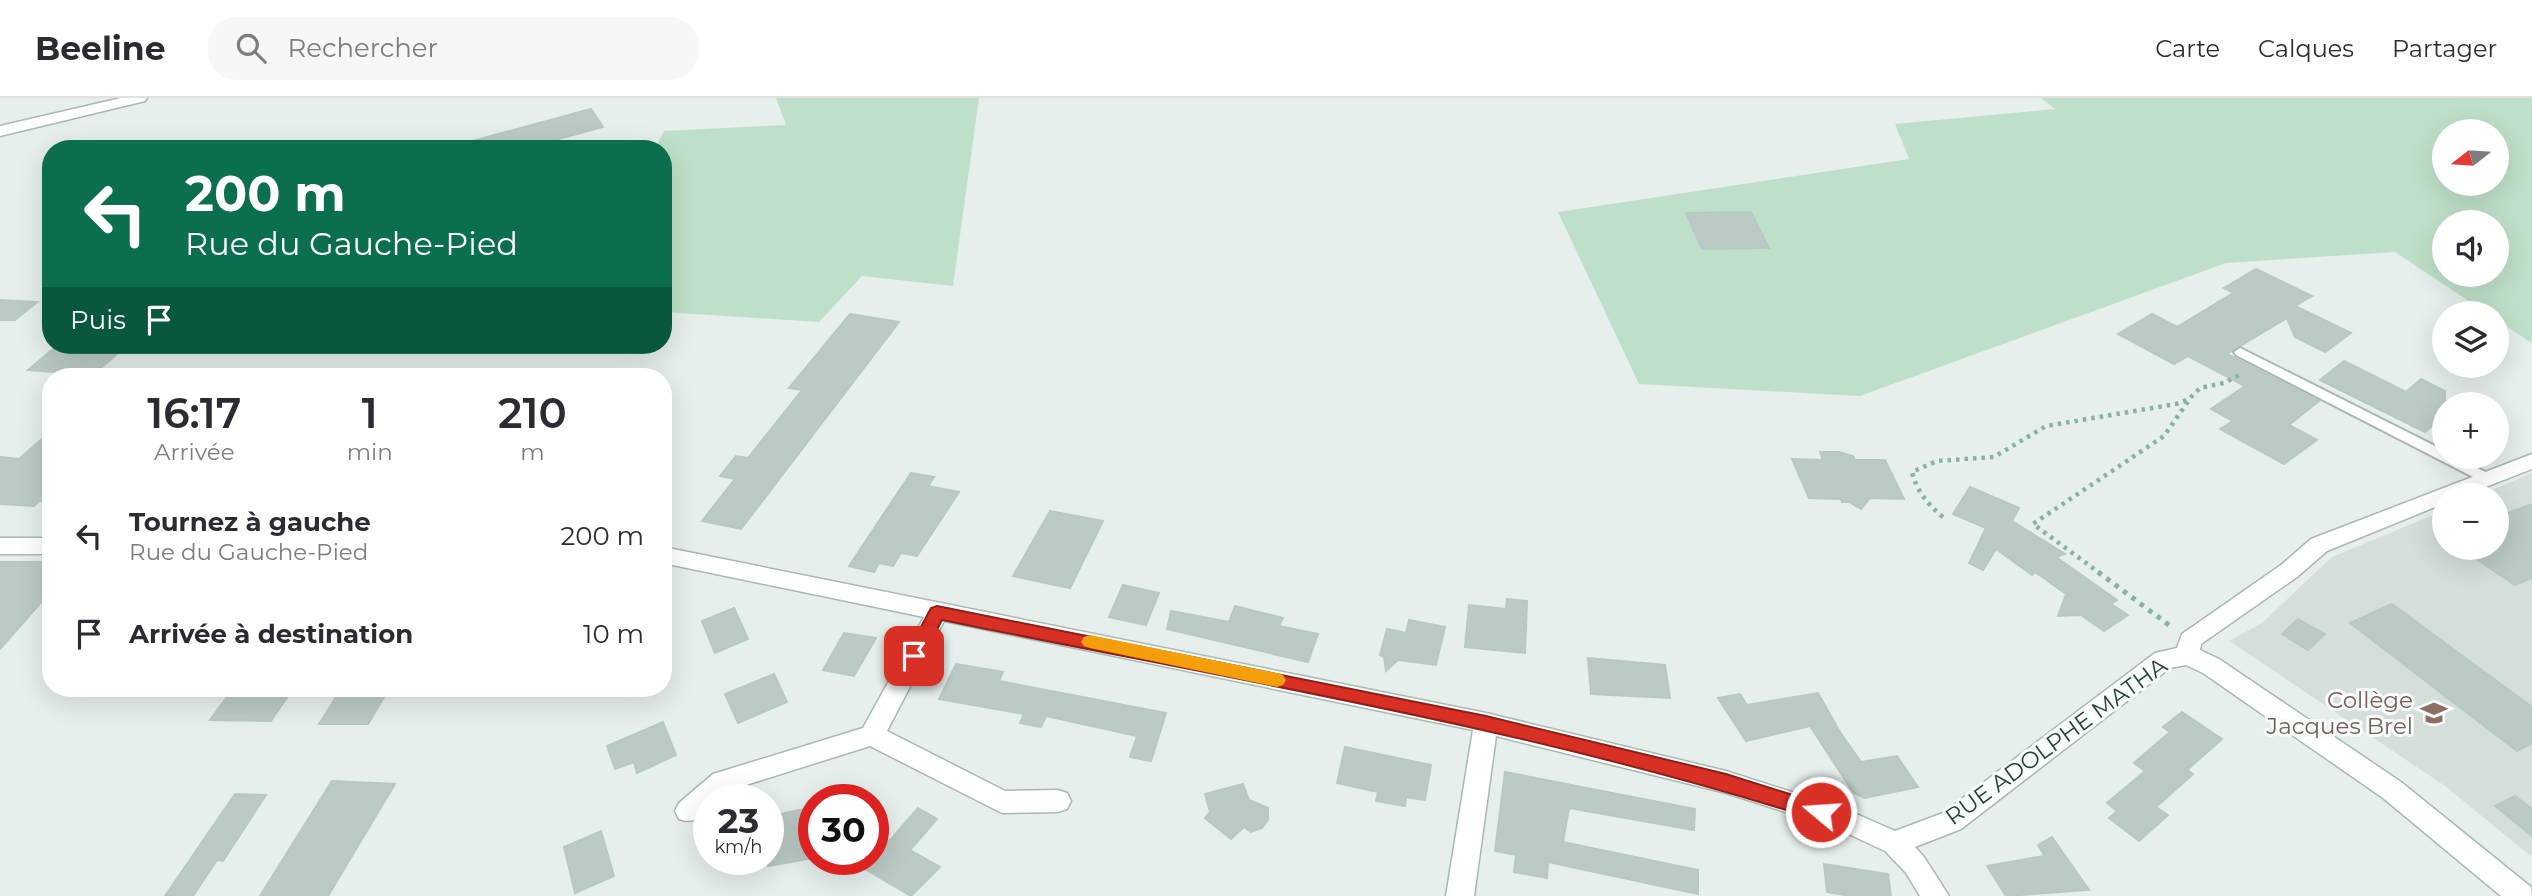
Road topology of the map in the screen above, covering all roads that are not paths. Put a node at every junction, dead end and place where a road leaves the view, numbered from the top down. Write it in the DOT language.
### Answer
graph roads {
  1 [pos="140,98"];
  2 [pos="0,131"];
  3 [pos="2240,352"];
  4 [pos="2532,461"];
  5 [pos="2488,479"];
  6 [pos="2477,483"];
  7 [pos="2432,500"];
  8 [pos="0,546"];
  9 [pos="42,546"];
  10 [pos="672,557"];
  11 [pos="937,613"];
  12 [pos="2189,648"];
  13 [pos="1486,723"];
  14 [pos="872,735"];
  15 [pos="1058,801"];
  16 [pos="688,811"];
  17 [pos="1894,843"];
  18 [pos="1460,896"];
  19 [pos="1935,896"];
  20 [pos="2521,896"];
  1 -- 2 [label="street"];
  3 -- 5 [label="lane"];
  4 -- 5 [label="street, RUE ADOLPHE MATHA"];
  5 -- 6 [label="street, RUE ADOLPHE MATHA"];
  7 -- 12 [label="street, RUE ADOLPHE MATHA"];
  8 -- 9 [label="street"];
  10 -- 11 [label="street"];
  11 -- 13 [label="street"];
  11 -- 14 [label="street"];
  12 -- 17 [label="street, RUE ADOLPHE MATHA"];
  12 -- 20 [label="street"];
  13 -- 17 [label="street"];
  13 -- 18 [label="street"];
  14 -- 15 [label="street"];
  14 -- 16 [label="street"];
  17 -- 19 [label="street"];
}
